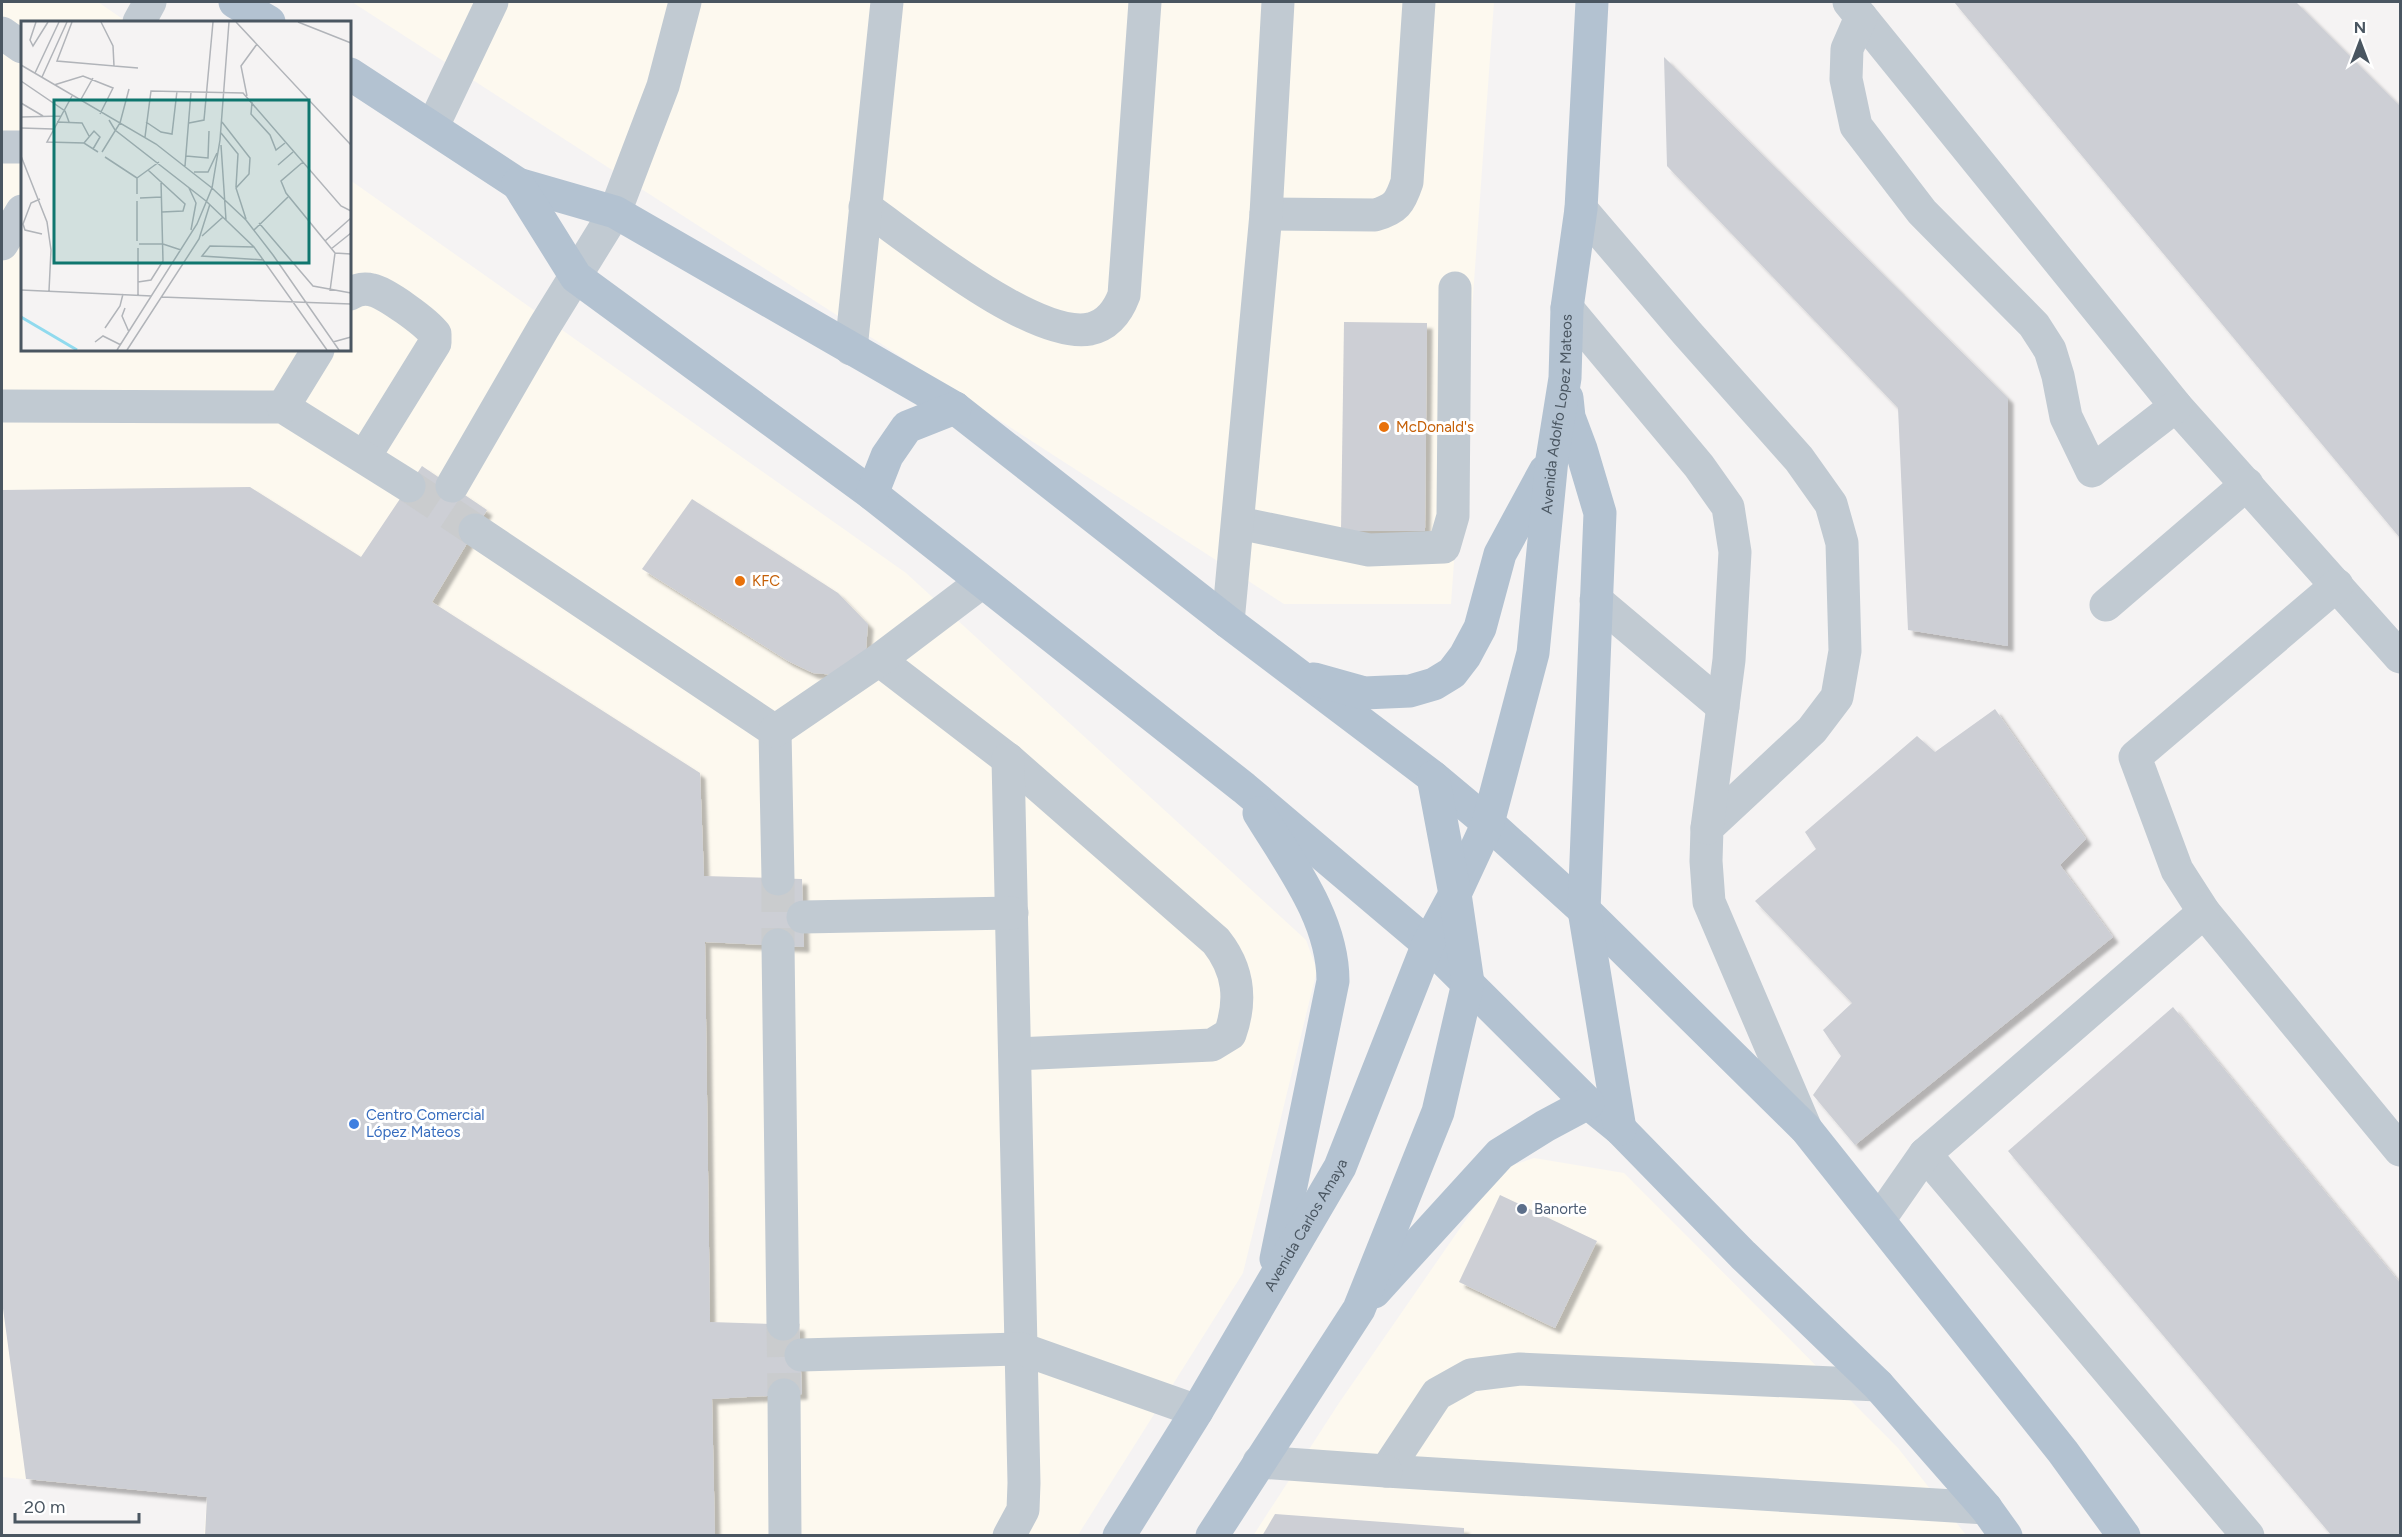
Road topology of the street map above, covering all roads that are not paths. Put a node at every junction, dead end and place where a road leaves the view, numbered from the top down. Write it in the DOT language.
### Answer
graph roads {
  1 [pos="150,2"];
  2 [pos="492,2"];
  3 [pos="685,2"];
  4 [pos="887,2"];
  5 [pos="1145,2"];
  6 [pos="1278,2"];
  7 [pos="1419,2"];
  8 [pos="1592,2"];
  9 [pos="240,3"];
  10 [pos="1855,9"];
  11 [pos="140,21"];
  12 [pos="267,21"];
  13 [pos="2,33"];
  14 [pos="21,46"];
  15 [pos="351,75"];
  16 [pos="433,126"];
  17 [pos="2,147"];
  18 [pos="21,147"];
  19 [pos="518,184"];
  20 [pos="865,207"];
  21 [pos="1581,209"];
  22 [pos="615,212"];
  23 [pos="21,213"];
  24 [pos="1266,214"];
  25 [pos="2,244"];
  26 [pos="576,277"];
  27 [pos="1455,288"];
  28 [pos="351,294"];
  29 [pos="1567,308"];
  30 [pos="851,349"];
  31 [pos="317,351"];
  32 [pos="1565,378"];
  33 [pos="2,406"];
  34 [pos="2176,406"];
  35 [pos="284,407"];
  36 [pos="955,408"];
  37 [pos="365,456"];
  38 [pos="1552,459"];
  39 [pos="2247,484"];
  40 [pos="409,486"];
  41 [pos="452,486"];
  42 [pos="872,494"];
  43 [pos="1239,523"];
  44 [pos="476,530"];
  45 [pos="982,582"];
  46 [pos="2337,585"];
  47 [pos="1596,600"];
  48 [pos="2106,605"];
  49 [pos="1228,622"];
  50 [pos="2400,657"];
  51 [pos="879,660"];
  52 [pos="1295,674"];
  53 [pos="1723,707"];
  54 [pos="775,730"];
  55 [pos="1008,759"];
  56 [pos="1433,777"];
  57 [pos="1244,788"];
  58 [pos="1488,823"];
  59 [pos="1707,828"];
  60 [pos="778,879"];
  61 [pos="1455,894"];
  62 [pos="1584,910"];
  63 [pos="2204,912"];
  64 [pos="1012,913"];
  65 [pos="803,917"];
  66 [pos="1428,944"];
  67 [pos="778,945"];
  68 [pos="1468,983"];
  69 [pos="1016,1054"];
  70 [pos="1588,1103"];
  71 [pos="1620,1129"];
  72 [pos="1806,1129"];
  73 [pos="2400,1150"];
  74 [pos="1925,1154"];
  75 [pos="1879,1220"];
  76 [pos="1270,1286"];
  77 [pos="1359,1308"];
  78 [pos="783,1324"];
  79 [pos="1022,1349"];
  80 [pos="801,1355"];
  81 [pos="1878,1385"];
  82 [pos="784,1395"];
  83 [pos="1197,1411"];
  84 [pos="1259,1462"];
  85 [pos="1386,1471"];
  86 [pos="1986,1508"];
  87 [pos="785,1536"];
  88 [pos="1009,1536"];
  89 [pos="1119,1536"];
  90 [pos="1212,1536"];
  91 [pos="2006,1536"];
  92 [pos="2124,1536"];
  93 [pos="2248,1536"];
  1 -- 11 [label="lane"];
  2 -- 16 [label="lane"];
  3 -- 22 [label="lane"];
  4 -- 20 [label="lane"];
  5 -- 20 [label="lane"];
  6 -- 24 [label="lane"];
  7 -- 24 [label="lane"];
  8 -- 21 [label="main road, Avenida Adolfo Lopez Mateos"];
  9 -- 12 [label="main road"];
  10 -- 34 [label="lane"];
  10 -- 34 [label="lane"];
  13 -- 14 [label="lane"];
  15 -- 16 [label="main road"];
  16 -- 19 [label="main road"];
  17 -- 18 [label="lane"];
  19 -- 22 [label="main road"];
  19 -- 26 [label="main road"];
  20 -- 30 [label="lane"];
  21 -- 29 [label="main road, Avenida Adolfo Lopez Mateos"];
  21 -- 59 [label="lane"];
  22 -- 26 [label="lane"];
  22 -- 30 [label="main road"];
  23 -- 25 [label="lane"];
  24 -- 43 [label="lane"];
  26 -- 41 [label="lane"];
  26 -- 42 [label="main road"];
  27 -- 43 [label="lane"];
  28 -- 37 [label="lane"];
  29 -- 32 [label="main road, Avenida Adolfo Lopez Mateos"];
  29 -- 53 [label="lane"];
  30 -- 36 [label="main road"];
  31 -- 35 [label="lane"];
  32 -- 38 [label="main road, Avenida Adolfo Lopez Mateos"];
  32 -- 47 [label="main road"];
  33 -- 35 [label="lane"];
  34 -- 39 [label="lane"];
  35 -- 37 [label="lane"];
  36 -- 42 [label="main road"];
  36 -- 49 [label="main road"];
  37 -- 40 [label="lane"];
  38 -- 52 [label="main road"];
  38 -- 58 [label="main road, Avenida Adolfo Lopez Mateos"];
  39 -- 46 [label="lane"];
  39 -- 48 [label="lane"];
  42 -- 45 [label="main road"];
  43 -- 49 [label="lane"];
  44 -- 54 [label="lane"];
  45 -- 51 [label="lane"];
  45 -- 57 [label="main road"];
  46 -- 50 [label="lane"];
  46 -- 63 [label="lane"];
  47 -- 53 [label="lane"];
  47 -- 62 [label="main road"];
  49 -- 52 [label="main road"];
  51 -- 54 [label="lane"];
  51 -- 55 [label="lane"];
  52 -- 56 [label="main road"];
  53 -- 59 [label="lane"];
  54 -- 60 [label="lane"];
  55 -- 64 [label="lane"];
  55 -- 69 [label="lane"];
  56 -- 58 [label="main road"];
  56 -- 61 [label="main road"];
  57 -- 66 [label="main road"];
  57 -- 76 [label="main road"];
  58 -- 61 [label="main road, Avenida Carlos Amaya"];
  58 -- 62 [label="main road"];
  59 -- 72 [label="lane"];
  61 -- 66 [label="main road, Avenida Carlos Amaya"];
  61 -- 68 [label="main road"];
  62 -- 71 [label="main road"];
  62 -- 72 [label="main road"];
  63 -- 73 [label="lane"];
  63 -- 74 [label="lane"];
  64 -- 65 [label="lane"];
  64 -- 69 [label="lane"];
  66 -- 68 [label="main road"];
  66 -- 76 [label="main road, Avenida Carlos Amaya"];
  67 -- 78 [label="lane"];
  68 -- 70 [label="main road"];
  68 -- 77 [label="main road"];
  69 -- 79 [label="lane"];
  70 -- 71 [label="main road"];
  70 -- 77 [label="main road"];
  71 -- 81 [label="main road"];
  72 -- 75 [label="main road"];
  74 -- 75 [label="lane"];
  74 -- 93 [label="lane"];
  75 -- 92 [label="main road"];
  76 -- 83 [label="main road, Avenida Carlos Amaya"];
  77 -- 84 [label="main road"];
  79 -- 80 [label="lane"];
  79 -- 83 [label="lane"];
  79 -- 88 [label="lane"];
  81 -- 85 [label="lane"];
  81 -- 86 [label="main road"];
  82 -- 87 [label="lane"];
  83 -- 89 [label="main road, Avenida Carlos Amaya"];
  84 -- 85 [label="lane"];
  84 -- 90 [label="main road"];
  85 -- 86 [label="lane"];
  86 -- 91 [label="main road"];
}
